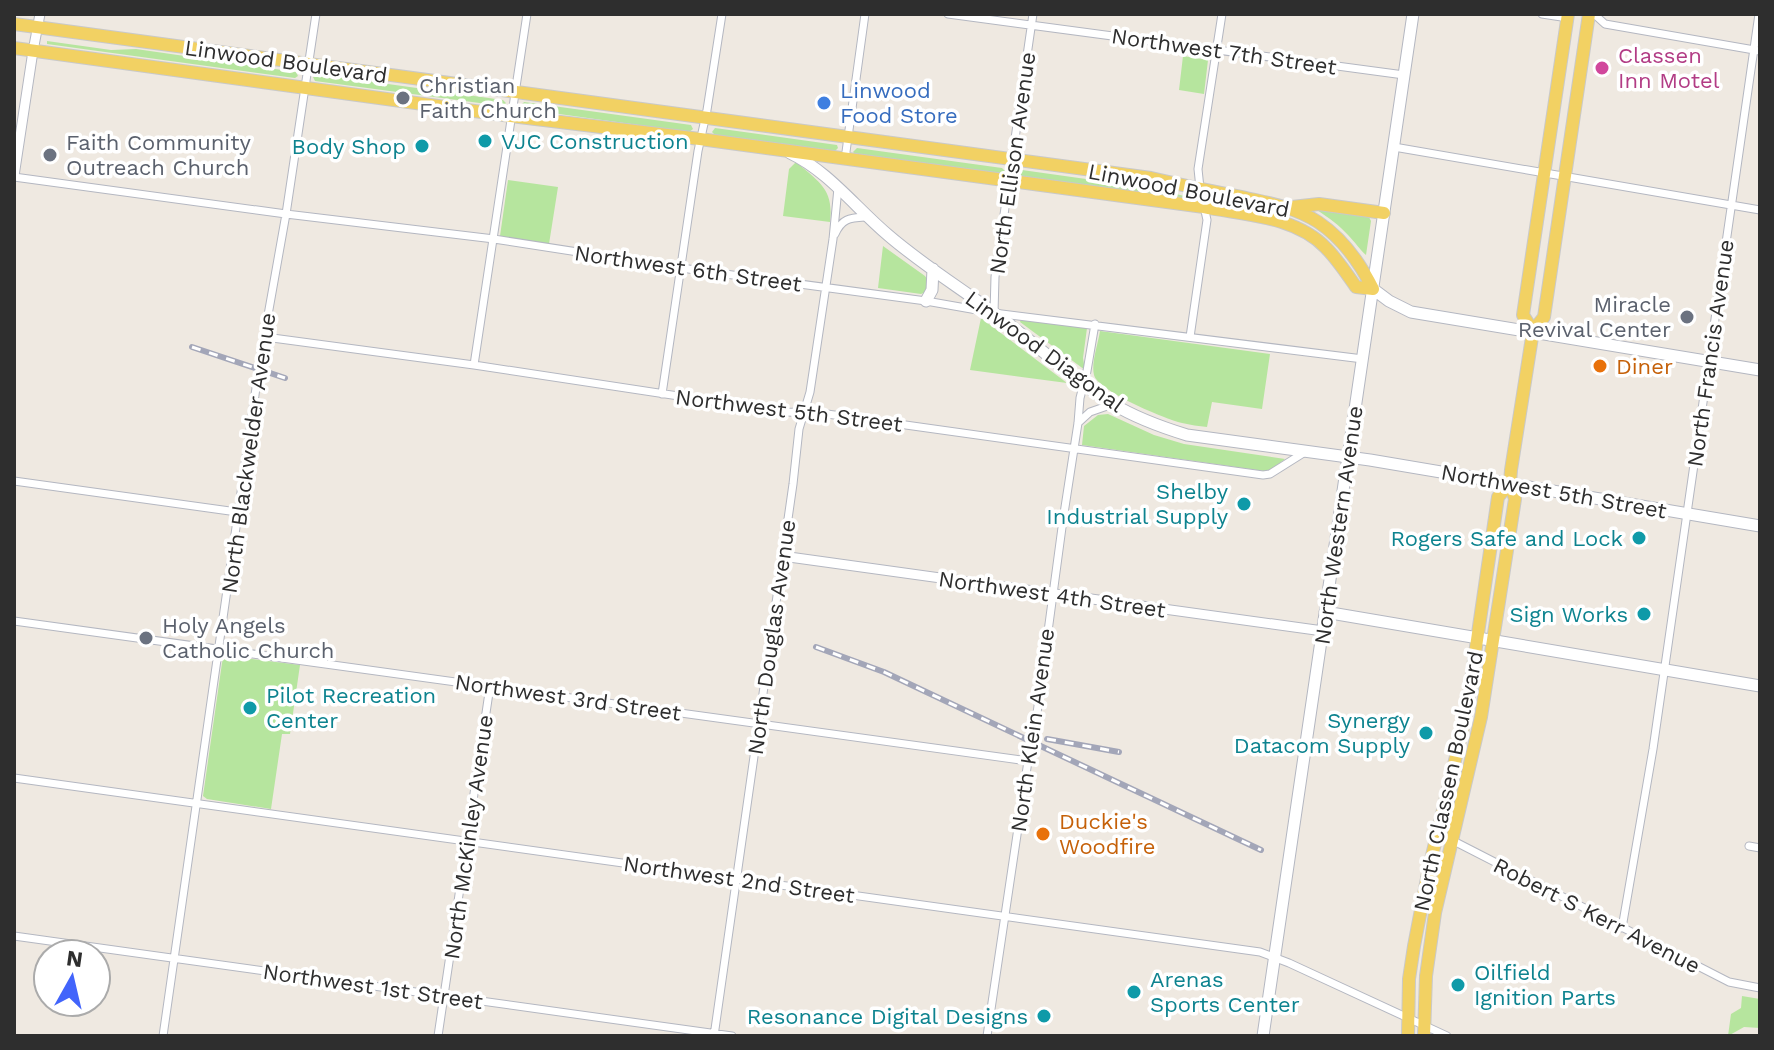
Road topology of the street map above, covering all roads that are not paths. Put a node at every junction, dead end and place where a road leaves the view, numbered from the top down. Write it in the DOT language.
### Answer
graph roads {
  1 [pos="316,14"];
  2 [pos="527,14"];
  3 [pos="722,14"];
  4 [pos="865,14"];
  5 [pos="948,14"];
  6 [pos="1033,14"];
  7 [pos="1222,14"];
  8 [pos="1413,14"];
  9 [pos="1542,14"];
  10 [pos="1592,14"];
  11 [pos="1759,14"];
  12 [pos="1568,16"];
  13 [pos="39,21"];
  14 [pos="14,24"];
  15 [pos="1605,24"];
  16 [pos="1032,25"];
  17 [pos="1586,35"];
  18 [pos="14,48"];
  19 [pos="1216,50"];
  20 [pos="1757,50"];
  21 [pos="33,51"];
  22 [pos="308,64"];
  23 [pos="1404,75"];
  24 [pos="303,88"];
  25 [pos="515,92"];
  26 [pos="511,116"];
  27 [pos="706,118"];
  28 [pos="848,138"];
  29 [pos="700,139"];
  30 [pos="1394,147"];
  31 [pos="786,151"];
  32 [pos="845,159"];
  33 [pos="1013,160"];
  34 [pos="1545,173"];
  35 [pos="14,176"];
  36 [pos="1565,177"];
  37 [pos="1010,180"];
  38 [pos="838,188"];
  39 [pos="1200,188"];
  40 [pos="1732,205"];
  41 [pos="1204,207"];
  42 [pos="1287,208"];
  43 [pos="1760,210"];
  44 [pos="1384,213"];
  45 [pos="286,214"];
  46 [pos="867,217"];
  47 [pos="494,239"];
  48 [pos="833,239"];
  49 [pos="681,268"];
  50 [pos="933,269"];
  51 [pos="825,287"];
  52 [pos="1373,289"];
  53 [pos="926,301"];
  54 [pos="994,313"];
  55 [pos="1095,324"];
  56 [pos="1533,331"];
  57 [pos="265,337"];
  58 [pos="1190,337"];
  59 [pos="1363,359"];
  60 [pos="1708,361"];
  61 [pos="474,365"];
  62 [pos="1760,370"];
  63 [pos="1084,384"];
  64 [pos="662,394"];
  65 [pos="1113,404"];
  66 [pos="804,413"];
  67 [pos="1078,423"];
  68 [pos="1074,449"];
  69 [pos="1306,451"];
  70 [pos="1348,457"];
  71 [pos="14,481"];
  72 [pos="1510,483"];
  73 [pos="237,512"];
  74 [pos="1687,513"];
  75 [pos="1760,526"];
  76 [pos="782,556"];
  77 [pos="1052,594"];
  78 [pos="1325,612"];
  79 [pos="14,621"];
  80 [pos="1323,631"];
  81 [pos="1478,638"];
  82 [pos="1493,641"];
  83 [pos="219,649"];
  84 [pos="1664,670"];
  85 [pos="490,686"];
  86 [pos="1760,686"];
  87 [pos="758,723"];
  88 [pos="1028,761"];
  89 [pos="14,778"];
  90 [pos="196,803"];
  91 [pos="1438,833"];
  92 [pos="1452,840"];
  93 [pos="467,841"];
  94 [pos="1749,846"];
  95 [pos="1760,848"];
  96 [pos="736,879"];
  97 [pos="1005,916"];
  98 [pos="1622,928"];
  99 [pos="14,936"];
  100 [pos="1274,957"];
  101 [pos="174,959"];
  102 [pos="1760,988"];
  103 [pos="444,996"];
  104 [pos="1410,1019"];
  105 [pos="1424,1031"];
  106 [pos="714,1035"];
  107 [pos="163,1036"];
  108 [pos="438,1036"];
  109 [pos="732,1036"];
  110 [pos="987,1036"];
  111 [pos="1263,1036"];
  112 [pos="1408,1036"];
  113 [pos="1447,1036"];
  1 -- 22 [label="street, North Blackwelder Avenue"];
  2 -- 25 [label="street"];
  3 -- 27 [label="street"];
  4 -- 28 [label="street"];
  5 -- 16 [label="street, Northwest 7th Street"];
  6 -- 16 [label="street, North Ellison Avenue"];
  7 -- 19 [label="street"];
  8 -- 23 [label="main road, North Western Avenue"];
  9 -- 12 [label="street"];
  10 -- 15 [label="street"];
  10 -- 17 [label="main road, North Classen Boulevard"];
  11 -- 20 [label="street, North Francis Avenue"];
  12 -- 34 [label="main road, North Classen Boulevard"];
  13 -- 14 [label="main road, Linwood Boulevard"];
  13 -- 21 [label="street"];
  13 -- 22 [label="main road, Linwood Boulevard"];
  15 -- 17 [label="street"];
  15 -- 20 [label="street"];
  16 -- 19 [label="street, Northwest 7th Street"];
  16 -- 33 [label="street, North Ellison Avenue"];
  17 -- 36 [label="main road, North Classen Boulevard"];
  18 -- 21 [label="main road, Linwood Boulevard"];
  19 -- 23 [label="street, Northwest 7th Street"];
  19 -- 39 [label="street"];
  20 -- 40 [label="street, North Francis Avenue"];
  21 -- 24 [label="main road, Linwood Boulevard"];
  21 -- 35 [label="street"];
  22 -- 24 [label="street, North Blackwelder Avenue"];
  22 -- 25 [label="main road, Linwood Boulevard"];
  23 -- 30 [label="main road, North Western Avenue"];
  24 -- 26 [label="main road, Linwood Boulevard"];
  24 -- 45 [label="street, North Blackwelder Avenue"];
  25 -- 26 [label="street"];
  25 -- 27 [label="main road, Linwood Boulevard"];
  26 -- 29 [label="main road, Linwood Boulevard"];
  26 -- 47 [label="street"];
  27 -- 28 [label="main road, Linwood Boulevard"];
  27 -- 29 [label="street"];
  28 -- 32 [label="street"];
  28 -- 33 [label="main road, Linwood Boulevard"];
  29 -- 31 [label="main road, Linwood Boulevard"];
  29 -- 49 [label="street"];
  30 -- 34 [label="street"];
  30 -- 44 [label="main road, North Western Avenue"];
  31 -- 32 [label="main road, Linwood Boulevard"];
  31 -- 38 [label="main road, Linwood Diagonal"];
  32 -- 37 [label="main road, Linwood Boulevard"];
  33 -- 37 [label="street, North Ellison Avenue"];
  33 -- 39 [label="main road, Linwood Boulevard"];
  34 -- 36 [label="street"];
  34 -- 56 [label="main road, North Classen Boulevard"];
  35 -- 45 [label="street, Northwest 6th Street"];
  36 -- 40 [label="street"];
  36 -- 56 [label="main road, North Classen Boulevard"];
  37 -- 41 [label="main road, Linwood Boulevard"];
  37 -- 54 [label="street, North Ellison Avenue"];
  38 -- 46 [label="main road, Linwood Diagonal"];
  38 -- 48 [label="street, North Douglas Avenue"];
  39 -- 41 [label="street"];
  39 -- 42 [label="main road, Linwood Boulevard"];
  40 -- 43 [label="street"];
  40 -- 60 [label="street, North Francis Avenue"];
  41 -- 52 [label="main road, Linwood Boulevard"];
  41 -- 58 [label="street"];
  42 -- 44 [label="main road"];
  42 -- 52 [label="main road, Linwood Boulevard"];
  44 -- 52 [label="main road, North Western Avenue"];
  45 -- 47 [label="street, Northwest 6th Street"];
  45 -- 57 [label="street, North Blackwelder Avenue"];
  46 -- 48 [label="street"];
  46 -- 50 [label="main road, Linwood Diagonal"];
  47 -- 49 [label="street, Northwest 6th Street"];
  47 -- 61 [label="street"];
  48 -- 51 [label="street, North Douglas Avenue"];
  49 -- 51 [label="street, Northwest 6th Street"];
  49 -- 64 [label="street"];
  50 -- 53 [label="main road"];
  50 -- 54 [label="main road, Linwood Diagonal"];
  51 -- 53 [label="street, Northwest 6th Street"];
  51 -- 66 [label="street, North Douglas Avenue"];
  52 -- 56 [label="main road"];
  52 -- 59 [label="main road, North Western Avenue"];
  53 -- 54 [label="street, Northwest 6th Street"];
  54 -- 55 [label="street, Northwest 6th Street"];
  54 -- 63 [label="main road, Linwood Diagonal"];
  55 -- 58 [label="street, Northwest 6th Street"];
  55 -- 63 [label="street, North Klein Avenue"];
  56 -- 60 [label="main road"];
  56 -- 72 [label="main road, North Classen Boulevard"];
  57 -- 61 [label="street, Northwest 5th Street"];
  57 -- 73 [label="street, North Blackwelder Avenue"];
  58 -- 59 [label="street, Northwest 6th Street"];
  59 -- 70 [label="main road, North Western Avenue"];
  60 -- 62 [label="main road"];
  60 -- 74 [label="street, North Francis Avenue"];
  61 -- 64 [label="street, Northwest 5th Street"];
  63 -- 65 [label="main road, Linwood Diagonal"];
  63 -- 67 [label="street, North Klein Avenue"];
  64 -- 66 [label="street, Northwest 5th Street"];
  65 -- 67 [label="street"];
  65 -- 69 [label="main road, Linwood Diagonal"];
  66 -- 68 [label="street, Northwest 5th Street"];
  66 -- 76 [label="street, North Douglas Avenue"];
  67 -- 68 [label="street, North Klein Avenue"];
  68 -- 69 [label="street, Northwest 5th Street"];
  68 -- 77 [label="street, North Klein Avenue"];
  69 -- 70 [label="main road, Linwood Diagonal"];
  70 -- 72 [label="main road, Northwest 5th Street"];
  70 -- 78 [label="main road, North Western Avenue"];
  71 -- 73 [label="street"];
  72 -- 74 [label="main road, Northwest 5th Street"];
  72 -- 81 [label="main road, North Classen Boulevard"];
  72 -- 82 [label="main road, North Classen Boulevard"];
  73 -- 83 [label="street, North Blackwelder Avenue"];
  74 -- 75 [label="main road, Northwest 5th Street"];
  74 -- 84 [label="street, North Francis Avenue"];
  76 -- 77 [label="street, Northwest 4th Street"];
  76 -- 87 [label="street, North Douglas Avenue"];
  77 -- 80 [label="street, Northwest 4th Street"];
  77 -- 88 [label="street, North Klein Avenue"];
  78 -- 80 [label="main road, North Western Avenue"];
  78 -- 81 [label="main road"];
  79 -- 83 [label="street, Northwest 3rd Street"];
  80 -- 100 [label="main road, North Western Avenue"];
  81 -- 82 [label="main road"];
  81 -- 91 [label="main road, North Classen Boulevard"];
  82 -- 84 [label="main road"];
  82 -- 92 [label="main road, North Classen Boulevard"];
  83 -- 85 [label="street, Northwest 3rd Street"];
  83 -- 90 [label="street, North Blackwelder Avenue"];
  84 -- 86 [label="main road"];
  84 -- 98 [label="street, North Francis Avenue"];
  85 -- 87 [label="street, Northwest 3rd Street"];
  85 -- 93 [label="street, North McKinley Avenue"];
  87 -- 88 [label="street, Northwest 3rd Street"];
  87 -- 96 [label="street, North Douglas Avenue"];
  88 -- 97 [label="street, North Klein Avenue"];
  89 -- 90 [label="street, Northwest 2nd Street"];
  90 -- 93 [label="street, Northwest 2nd Street"];
  90 -- 101 [label="street, North Blackwelder Avenue"];
  91 -- 92 [label="street, Robert S Kerr Avenue"];
  91 -- 104 [label="main road, North Classen Boulevard"];
  92 -- 98 [label="street, Robert S Kerr Avenue"];
  92 -- 105 [label="main road, North Classen Boulevard"];
  93 -- 96 [label="street, Northwest 2nd Street"];
  93 -- 103 [label="street, North McKinley Avenue"];
  94 -- 95 [label="street"];
  96 -- 97 [label="street, Northwest 2nd Street"];
  96 -- 106 [label="street, North Douglas Avenue"];
  97 -- 100 [label="street, Northwest 2nd Street"];
  97 -- 110 [label="street, North Klein Avenue"];
  98 -- 102 [label="street, Robert S Kerr Avenue"];
  99 -- 101 [label="street, Northwest 1st Street"];
  100 -- 104 [label="street, Northwest 2nd Street"];
  100 -- 111 [label="main road, North Western Avenue"];
  101 -- 103 [label="street, Northwest 1st Street"];
  101 -- 107 [label="street, North Blackwelder Avenue"];
  103 -- 106 [label="street, Northwest 1st Street"];
  103 -- 108 [label="street, North McKinley Avenue"];
  104 -- 105 [label="street, Northwest 2nd Street"];
  104 -- 112 [label="main road, North Classen Boulevard"];
  105 -- 113 [label="street, Northwest 2nd Street"];
  106 -- 109 [label="street, Northwest 1st Street"];
}
